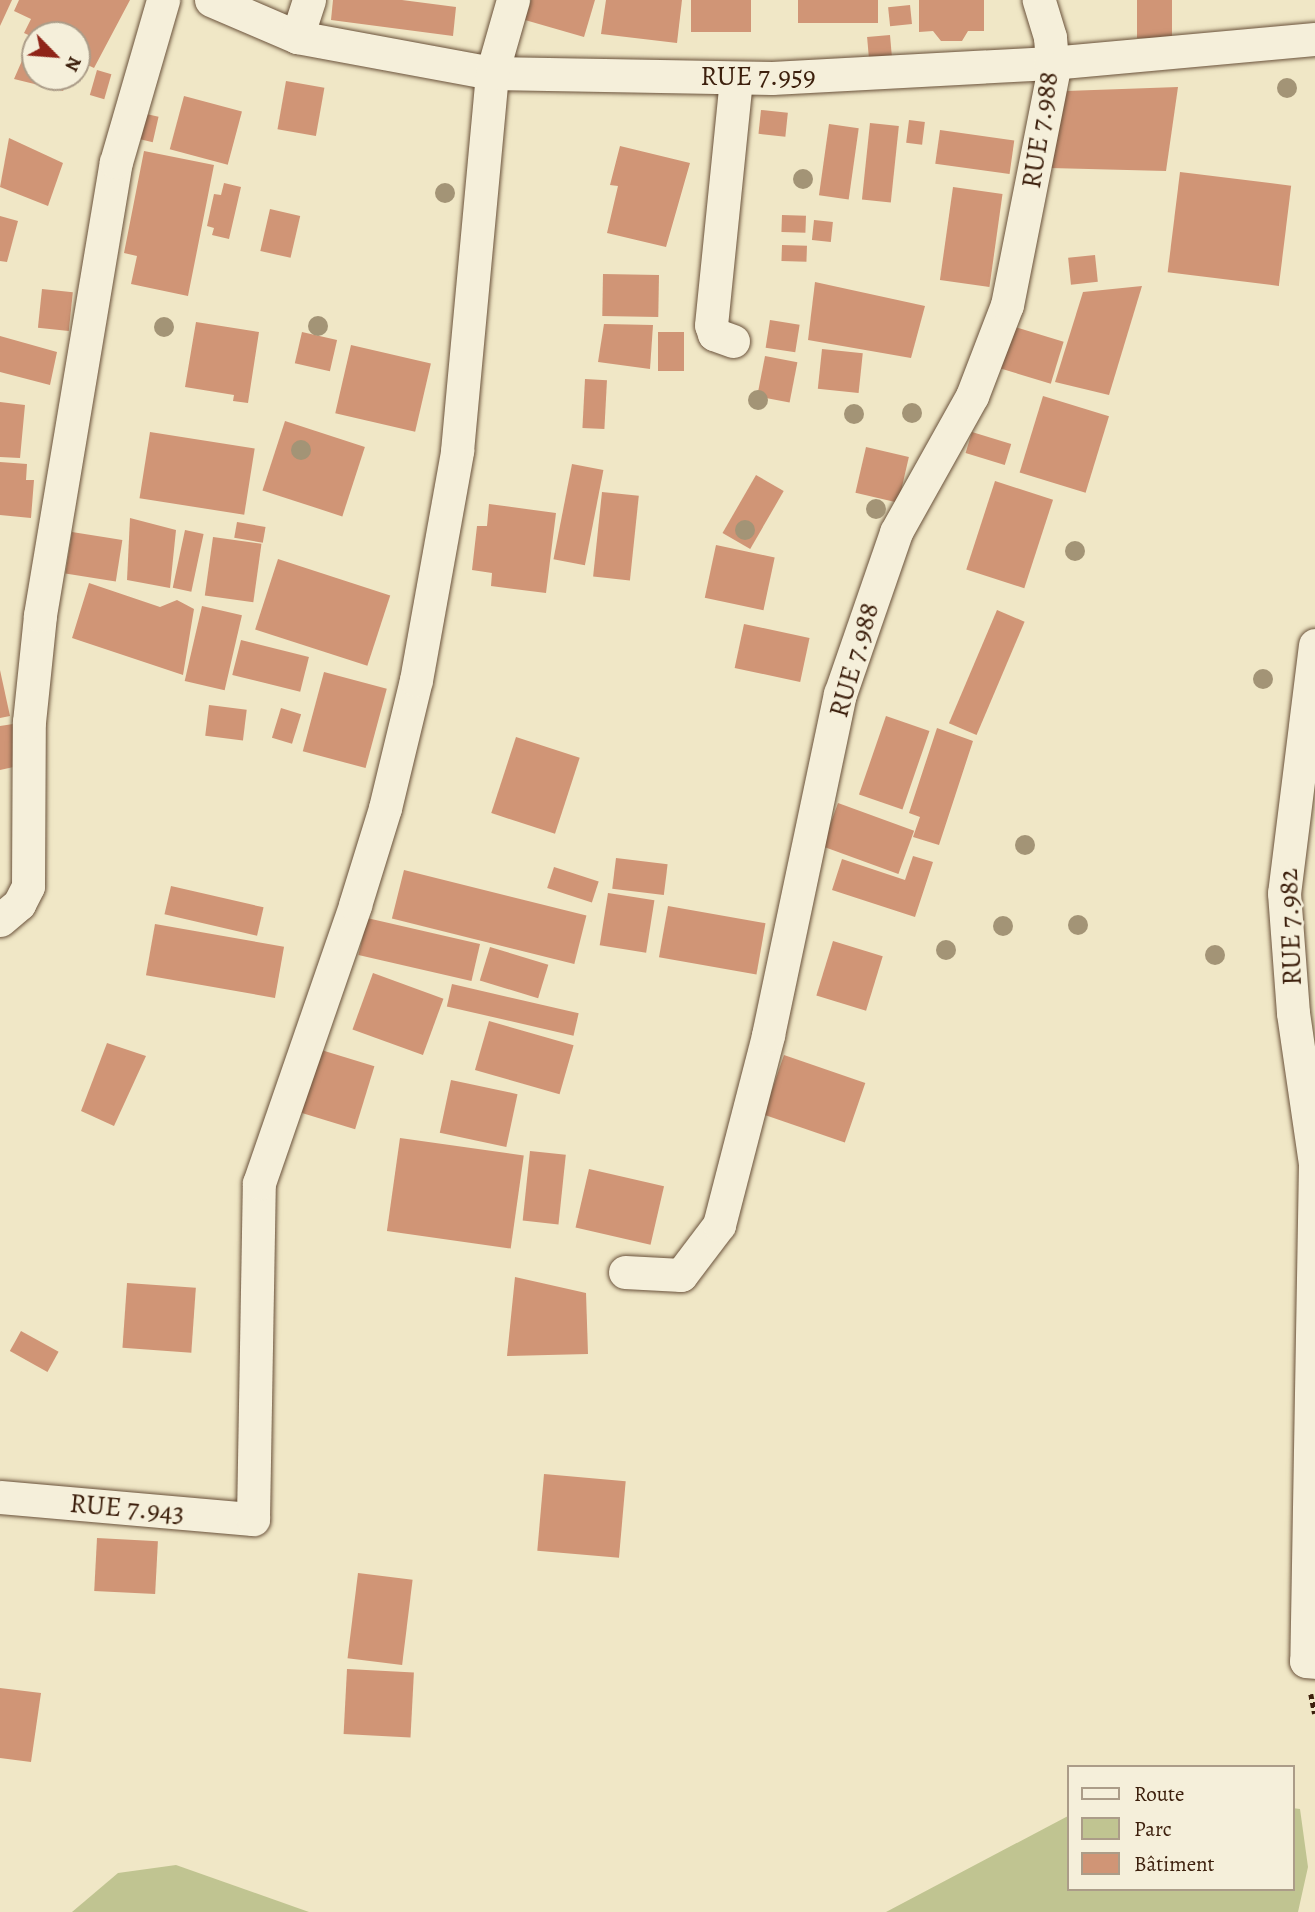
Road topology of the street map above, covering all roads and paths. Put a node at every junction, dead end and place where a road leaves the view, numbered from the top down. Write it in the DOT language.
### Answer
graph roads {
  1 [pos="163,0"];
  2 [pos="211,0"];
  3 [pos="309,0"];
  4 [pos="513,0"];
  5 [pos="1040,0"];
  6 [pos="296,37"];
  7 [pos="1315,39"];
  8 [pos="1051,64"];
  9 [pos="492,73"];
  10 [pos="736,78"];
  11 [pos="733,341"];
  12 [pos="1315,645"];
  13 [pos="0,920"];
  14 [pos="625,1272"];
  15 [pos="0,1497"];
  16 [pos="1315,1662"];
  1 -- 13 [label="street"];
  2 -- 6 [label="street, RUE 7.959"];
  3 -- 6 [label="street"];
  4 -- 9 [label="street"];
  5 -- 8 [label="street, RUE 7.988"];
  6 -- 9 [label="street, RUE 7.959"];
  7 -- 8 [label="street, RUE 7.959"];
  8 -- 10 [label="street, RUE 7.959"];
  8 -- 14 [label="street, RUE 7.988"];
  9 -- 10 [label="street, RUE 7.959"];
  9 -- 15 [label="street, RUE 7.943"];
  10 -- 11 [label="street"];
  12 -- 16 [label="street, RUE 7.982"];
}
